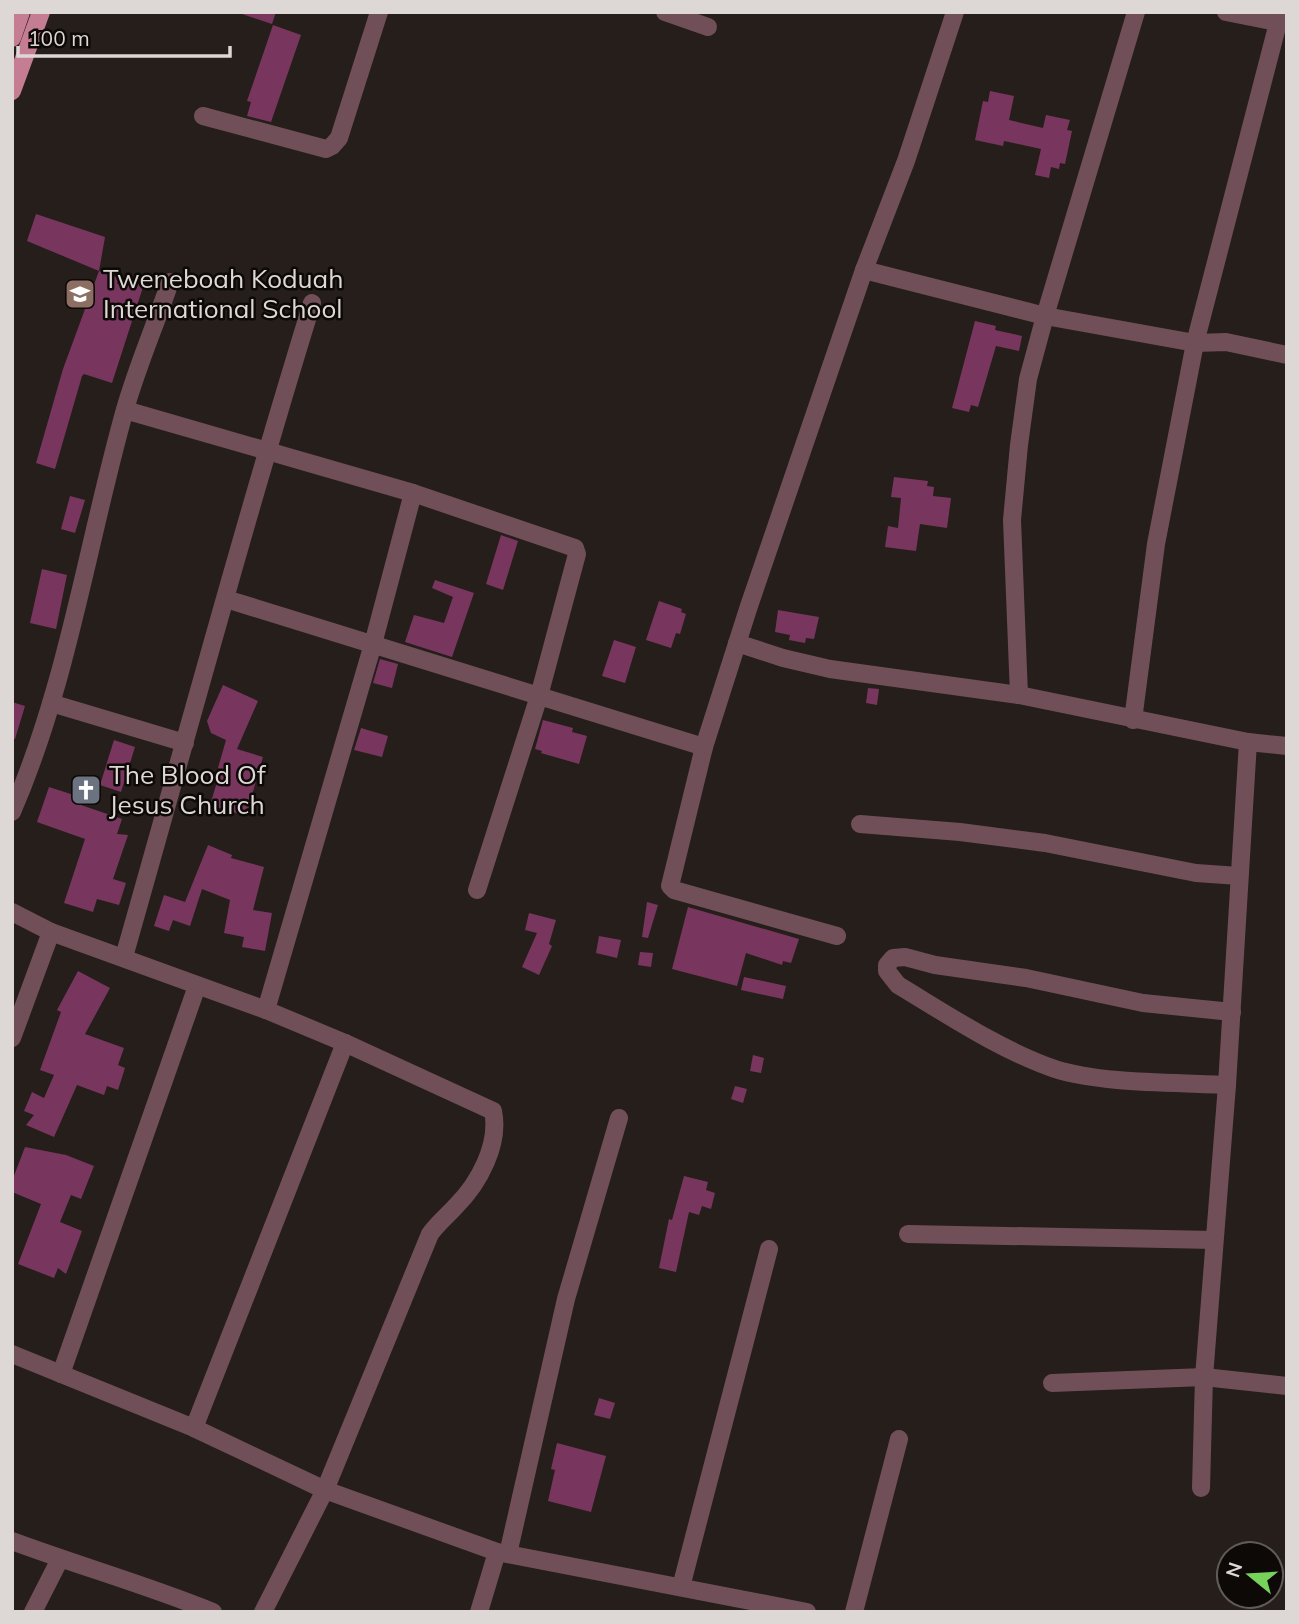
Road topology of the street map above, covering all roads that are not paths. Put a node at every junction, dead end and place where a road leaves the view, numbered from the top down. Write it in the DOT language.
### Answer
graph roads {
  1 [pos="21,12"];
  2 [pos="41,12"];
  3 [pos="379,12"];
  4 [pos="665,12"];
  5 [pos="955,12"];
  6 [pos="1136,12"];
  7 [pos="1226,12"];
  8 [pos="1283,20"];
  9 [pos="709,27"];
  10 [pos="12,38"];
  11 [pos="12,91"];
  12 [pos="202,116"];
  13 [pos="864,270"];
  14 [pos="170,282"];
  15 [pos="312,303"];
  16 [pos="1045,316"];
  17 [pos="1195,342"];
  18 [pos="1287,355"];
  19 [pos="125,410"];
  20 [pos="266,452"];
  21 [pos="413,493"];
  22 [pos="226,599"];
  23 [pos="737,643"];
  24 [pos="373,644"];
  25 [pos="1019,695"];
  26 [pos="539,696"];
  27 [pos="51,703"];
  28 [pos="1133,720"];
  29 [pos="1248,742"];
  30 [pos="185,743"];
  31 [pos="1287,746"];
  32 [pos="704,747"];
  33 [pos="12,812"];
  34 [pos="860,824"];
  35 [pos="1239,876"];
  36 [pos="477,890"];
  37 [pos="12,912"];
  38 [pos="51,932"];
  39 [pos="837,936"];
  40 [pos="124,957"];
  41 [pos="197,986"];
  42 [pos="266,1010"];
  43 [pos="1231,1012"];
  44 [pos="12,1038"];
  45 [pos="345,1043"];
  46 [pos="1227,1085"];
  47 [pos="619,1118"];
  48 [pos="908,1234"];
  49 [pos="1214,1240"];
  50 [pos="769,1249"];
  51 [pos="12,1354"];
  52 [pos="61,1374"];
  53 [pos="1204,1377"];
  54 [pos="1052,1383"];
  55 [pos="1287,1386"];
  56 [pos="194,1428"];
  57 [pos="899,1439"];
  58 [pos="1201,1488"];
  59 [pos="325,1490"];
  60 [pos="12,1541"];
  61 [pos="503,1553"];
  62 [pos="60,1559"];
  63 [pos="681,1587"];
  64 [pos="33,1612"];
  65 [pos="213,1612"];
  66 [pos="263,1612"];
  67 [pos="479,1612"];
  68 [pos="807,1612"];
  69 [pos="854,1612"];
  1 -- 10 [label="main road"];
  2 -- 11 [label="main road"];
  3 -- 12 [label="street"];
  4 -- 9 [label="street"];
  5 -- 13 [label="street"];
  6 -- 16 [label="street"];
  7 -- 8 [label="street"];
  8 -- 17 [label="street"];
  13 -- 16 [label="street"];
  13 -- 23 [label="street"];
  14 -- 19 [label="street"];
  15 -- 20 [label="street"];
  16 -- 17 [label="street"];
  16 -- 25 [label="street"];
  17 -- 18 [label="street"];
  17 -- 28 [label="street"];
  19 -- 20 [label="street"];
  19 -- 27 [label="street"];
  20 -- 21 [label="street"];
  20 -- 22 [label="street"];
  21 -- 24 [label="street"];
  21 -- 26 [label="street"];
  22 -- 24 [label="street"];
  22 -- 30 [label="street"];
  23 -- 25 [label="street"];
  23 -- 32 [label="street"];
  24 -- 26 [label="street"];
  24 -- 42 [label="street"];
  25 -- 28 [label="street"];
  26 -- 32 [label="street"];
  26 -- 36 [label="street"];
  27 -- 30 [label="street"];
  27 -- 33 [label="street"];
  28 -- 29 [label="street"];
  29 -- 31 [label="street"];
  29 -- 35 [label="street"];
  30 -- 40 [label="street"];
  32 -- 39 [label="street"];
  34 -- 35 [label="street"];
  35 -- 43 [label="street"];
  37 -- 38 [label="street"];
  38 -- 40 [label="street"];
  38 -- 44 [label="street"];
  40 -- 41 [label="street"];
  41 -- 42 [label="street"];
  41 -- 52 [label="street"];
  42 -- 45 [label="street"];
  43 -- 46 [label="street"];
  43 -- 46 [label="street"];
  45 -- 56 [label="street"];
  45 -- 59 [label="street"];
  46 -- 49 [label="street"];
  47 -- 61 [label="street"];
  48 -- 49 [label="street"];
  49 -- 53 [label="street"];
  50 -- 63 [label="street"];
  51 -- 52 [label="street"];
  52 -- 56 [label="street"];
  53 -- 54 [label="street"];
  53 -- 55 [label="street"];
  53 -- 58 [label="street"];
  56 -- 59 [label="street"];
  57 -- 69 [label="street"];
  59 -- 61 [label="street"];
  59 -- 66 [label="street"];
  60 -- 62 [label="street"];
  61 -- 63 [label="street"];
  61 -- 67 [label="street"];
  62 -- 64 [label="street"];
  62 -- 65 [label="street"];
  63 -- 68 [label="street"];
}
